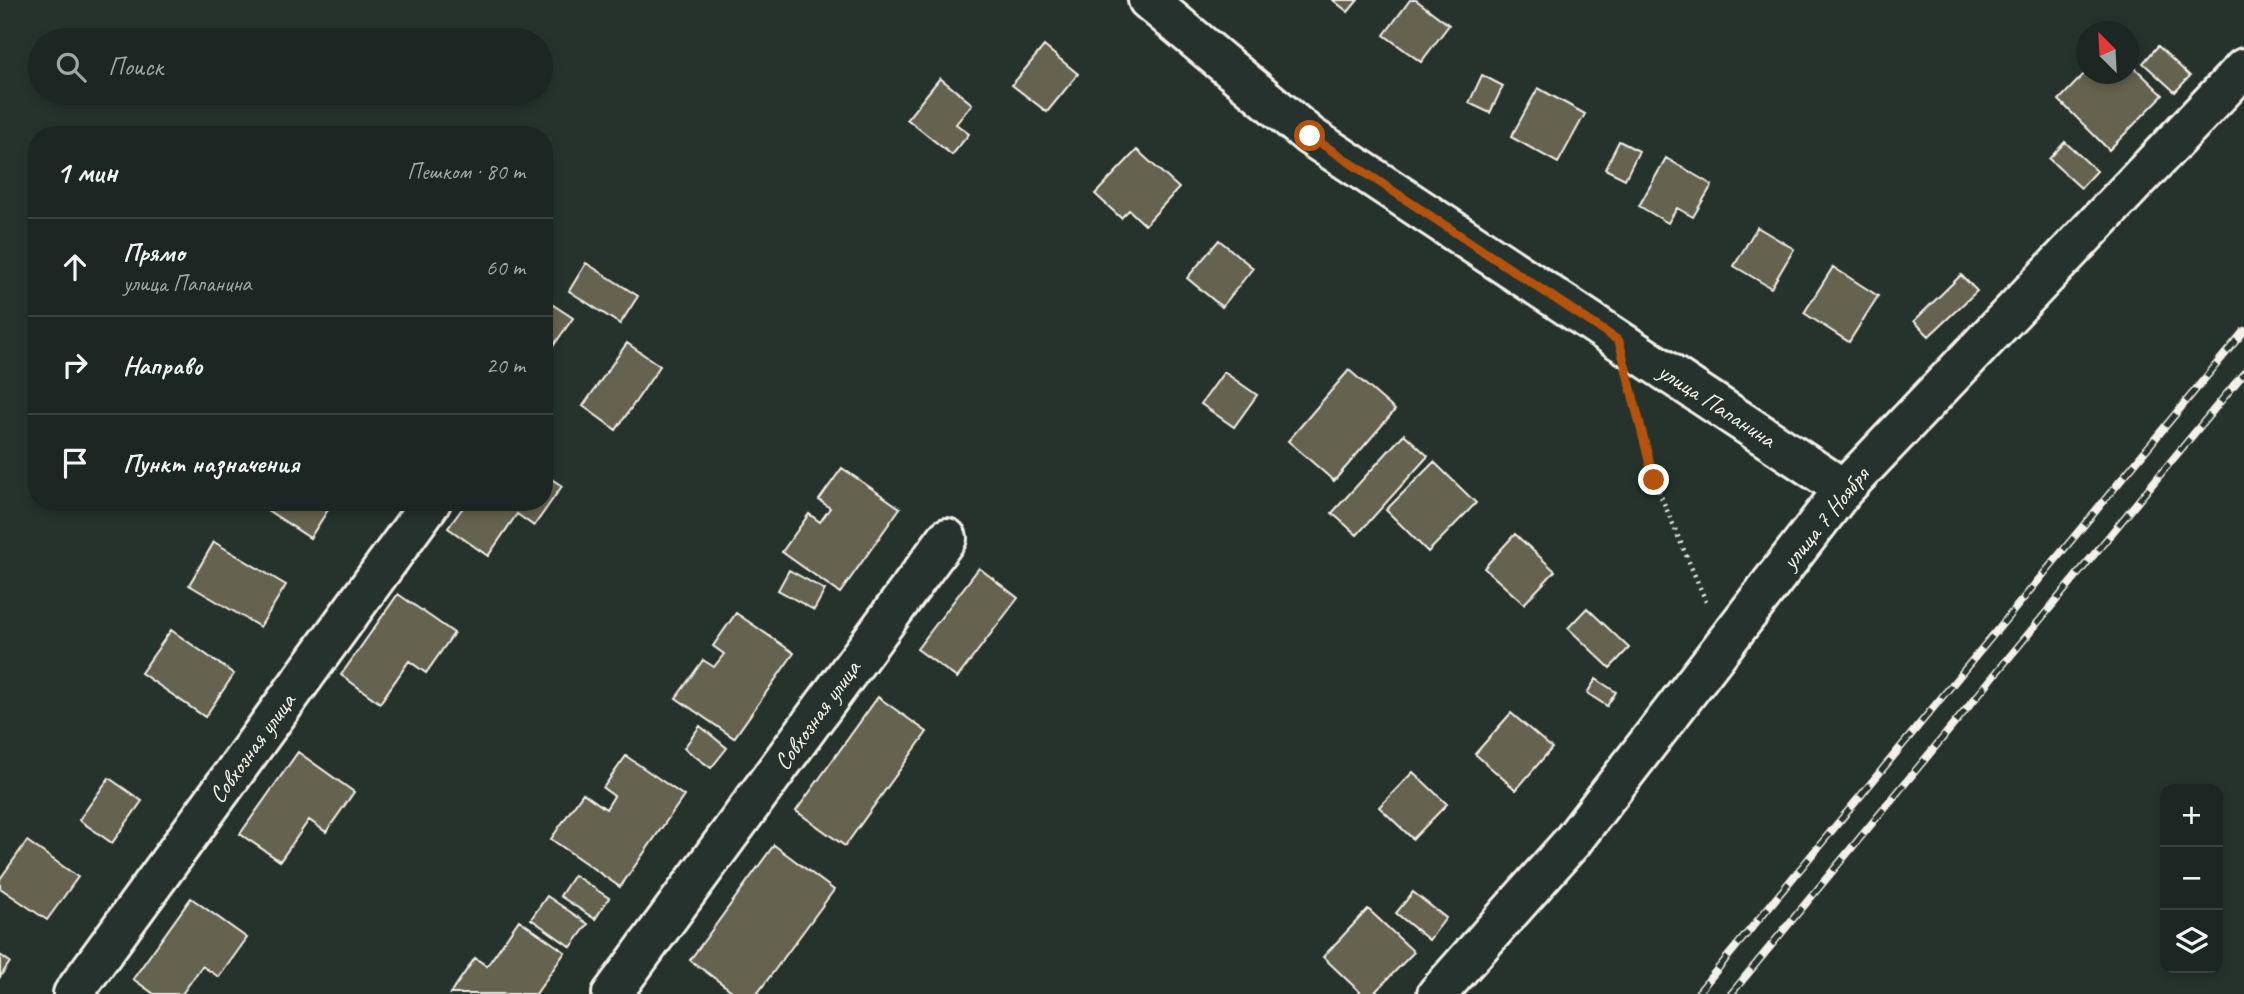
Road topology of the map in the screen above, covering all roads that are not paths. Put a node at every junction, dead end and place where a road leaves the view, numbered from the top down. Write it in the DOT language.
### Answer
graph roads {
  1 [pos="1148,0"];
  2 [pos="2244,68"];
  3 [pos="1844,489"];
  4 [pos="424,511"];
  5 [pos="947,538"];
  6 [pos="73,994"];
  7 [pos="612,994"];
  8 [pos="1437,994"];
  1 -- 3 [label="street, улица Папанина"];
  2 -- 3 [label="street, улица 7 Ноября"];
  3 -- 8 [label="street, улица 7 Ноября"];
  4 -- 6 [label="street, Совхозная улица"];
  5 -- 7 [label="street, Совхозная улица"];
}
